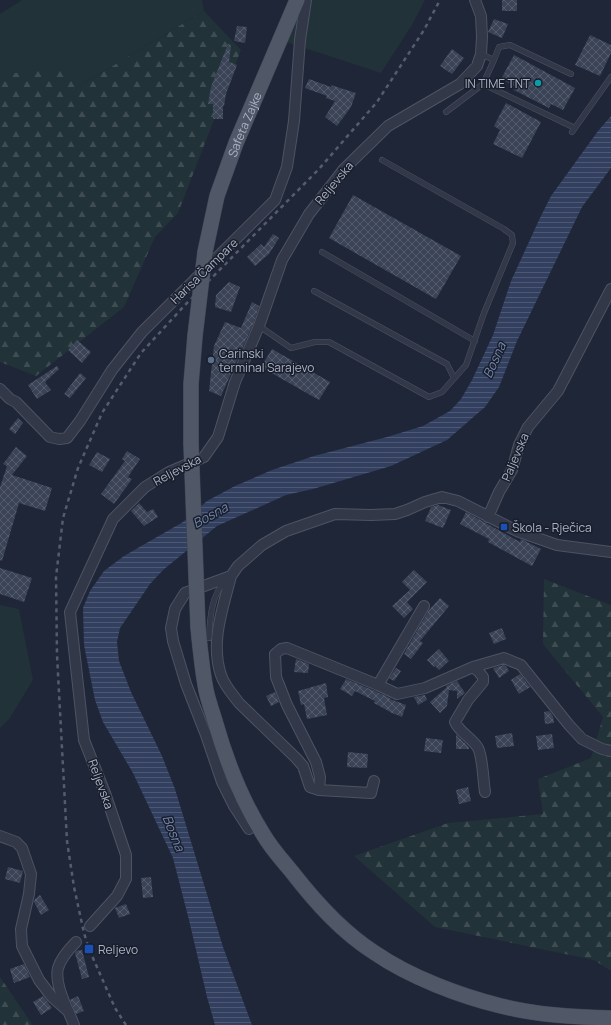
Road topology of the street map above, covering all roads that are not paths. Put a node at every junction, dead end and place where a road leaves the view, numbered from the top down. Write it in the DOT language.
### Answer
graph roads {
  1 [pos="297,0"];
  2 [pos="306,0"];
  3 [pos="475,0"];
  4 [pos="481,54"];
  5 [pos="494,60"];
  6 [pos="571,74"];
  7 [pos="611,77"];
  8 [pos="483,84"];
  9 [pos="446,112"];
  10 [pos="382,160"];
  11 [pos="322,252"];
  12 [pos="611,289"];
  13 [pos="314,290"];
  14 [pos="260,326"];
  15 [pos="475,341"];
  16 [pos="454,378"];
  17 [pos="0,389"];
  18 [pos="488,517"];
  19 [pos="611,552"];
  20 [pos="231,576"];
  21 [pos="424,606"];
  22 [pos="210,638"];
  23 [pos="473,667"];
  24 [pos="378,685"];
  25 [pos="611,751"];
  26 [pos="374,780"];
  27 [pos="319,790"];
  28 [pos="485,792"];
  29 [pos="250,829"];
  30 [pos="0,836"];
  31 [pos="90,926"];
  32 [pos="76,942"];
  33 [pos="69,1012"];
  34 [pos="611,1018"];
  35 [pos="74,1025"];
  1 -- 34 [label="main road, Safeta Zajke, bridge"];
  2 -- 17 [label="street, Harisa Čampare"];
  3 -- 4 [label="street, Reljevska"];
  4 -- 5 [label="lane"];
  4 -- 14 [label="street, Reljevska"];
  5 -- 6 [label="lane"];
  5 -- 8 [label="lane"];
  7 -- 8 [label="lane"];
  8 -- 9 [label="lane"];
  10 -- 15 [label="lane"];
  11 -- 15 [label="lane"];
  12 -- 18 [label="street, Paljevska"];
  13 -- 16 [label="lane"];
  14 -- 16 [label="lane"];
  14 -- 31 [label="street, Reljevska"];
  15 -- 16 [label="lane"];
  18 -- 19 [label="street"];
  18 -- 20 [label="street"];
  20 -- 22 [label="lane"];
  20 -- 27 [label="street"];
  20 -- 29 [label="street"];
  21 -- 24 [label="street"];
  23 -- 24 [label="street"];
  23 -- 25 [label="street"];
  23 -- 28 [label="street"];
  24 -- 27 [label="street"];
  26 -- 27 [label="street"];
  30 -- 33 [label="street"];
  32 -- 33 [label="street"];
  33 -- 35 [label="street"];
}
